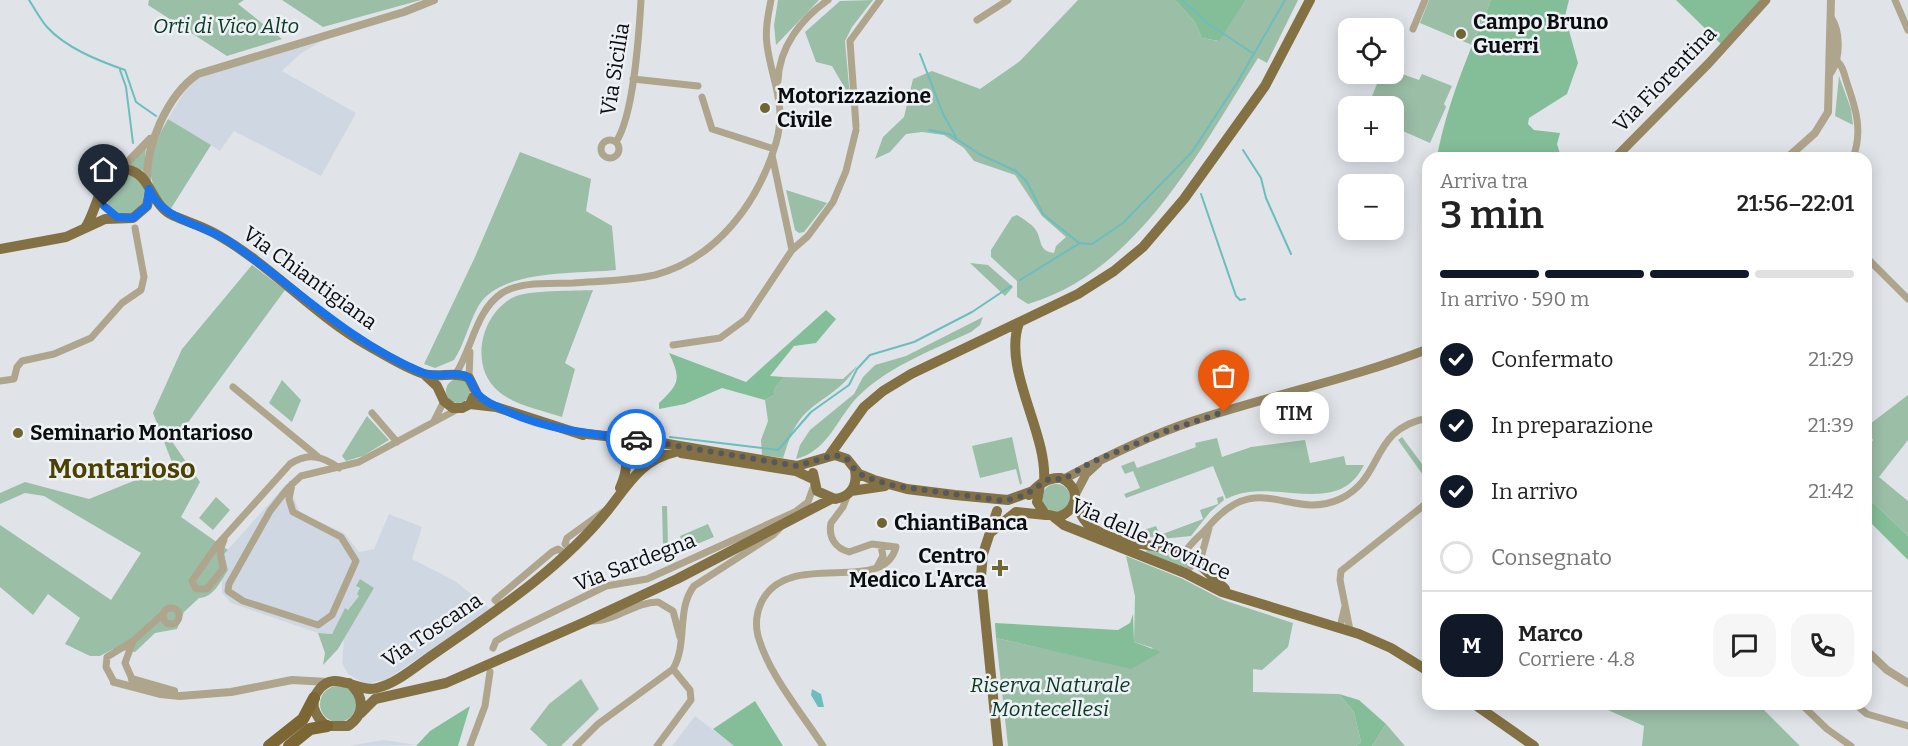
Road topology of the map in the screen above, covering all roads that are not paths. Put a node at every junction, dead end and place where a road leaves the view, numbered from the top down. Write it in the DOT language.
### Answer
graph roads {
  1 [pos="434,0"];
  2 [pos="641,0"];
  3 [pos="771,0"];
  4 [pos="828,0"];
  5 [pos="880,0"];
  6 [pos="1008,0"];
  7 [pos="1310,0"];
  8 [pos="1425,0"];
  9 [pos="1766,0"];
  10 [pos="1831,0"];
  11 [pos="1895,0"];
  12 [pos="768,17"];
  13 [pos="977,20"];
  14 [pos="1413,29"];
  15 [pos="1908,30"];
  16 [pos="786,47"];
  17 [pos="1833,59"];
  18 [pos="633,79"];
  19 [pos="698,86"];
  20 [pos="778,86"];
  21 [pos="702,97"];
  22 [pos="155,134"];
  23 [pos="616,142"];
  24 [pos="773,152"];
  25 [pos="1621,152"];
  26 [pos="1794,152"];
  27 [pos="1854,152"];
  28 [pos="120,170"];
  29 [pos="148,186"];
  30 [pos="102,190"];
  31 [pos="142,213"];
  32 [pos="172,215"];
  33 [pos="117,217"];
  34 [pos="84,228"];
  35 [pos="135,228"];
  36 [pos="0,249"];
  37 [pos="792,250"];
  38 [pos="1872,263"];
  39 [pos="1908,299"];
  40 [pos="1019,323"];
  41 [pos="999,332"];
  42 [pos="673,345"];
  43 [pos="471,346"];
  44 [pos="1015,349"];
  45 [pos="1422,351"];
  46 [pos="424,374"];
  47 [pos="452,376"];
  48 [pos="469,378"];
  49 [pos="0,381"];
  50 [pos="233,387"];
  51 [pos="476,392"];
  52 [pos="443,397"];
  53 [pos="470,404"];
  54 [pos="496,406"];
  55 [pos="458,409"];
  56 [pos="372,413"];
  57 [pos="1422,420"];
  58 [pos="434,421"];
  59 [pos="578,433"];
  60 [pos="846,434"];
  61 [pos="611,441"];
  62 [pos="397,442"];
  63 [pos="638,443"];
  64 [pos="675,452"];
  65 [pos="1111,455"];
  66 [pos="317,456"];
  67 [pos="826,457"];
  68 [pos="847,459"];
  69 [pos="1044,461"];
  70 [pos="627,465"];
  71 [pos="339,468"];
  72 [pos="855,470"];
  73 [pos="639,471"];
  74 [pos="1060,478"];
  75 [pos="813,482"];
  76 [pos="292,484"];
  77 [pos="895,486"];
  78 [pos="1039,486"];
  79 [pos="850,493"];
  80 [pos="982,498"];
  81 [pos="832,499"];
  82 [pos="1075,499"];
  83 [pos="616,500"];
  84 [pos="1422,507"];
  85 [pos="998,510"];
  86 [pos="838,512"];
  87 [pos="1013,513"];
  88 [pos="1052,517"];
  89 [pos="1210,525"];
  90 [pos="780,526"];
  91 [pos="989,534"];
  92 [pos="224,540"];
  93 [pos="881,546"];
  94 [pos="1184,554"];
  95 [pos="210,555"];
  96 [pos="221,558"];
  97 [pos="1199,558"];
  98 [pos="875,568"];
  99 [pos="1185,573"];
  100 [pos="1231,596"];
  101 [pos="163,614"];
  102 [pos="587,621"];
  103 [pos="165,622"];
  104 [pos="153,625"];
  105 [pos="1345,629"];
  106 [pos="680,637"];
  107 [pos="133,641"];
  108 [pos="493,648"];
  109 [pos="1872,658"];
  110 [pos="1422,667"];
  111 [pos="673,669"];
  112 [pos="490,672"];
  113 [pos="1908,674"];
  114 [pos="1897,678"];
  115 [pos="132,680"];
  116 [pos="300,680"];
  117 [pos="114,682"];
  118 [pos="329,682"];
  119 [pos="350,683"];
  120 [pos="1908,683"];
  121 [pos="198,695"];
  122 [pos="314,698"];
  123 [pos="1483,710"];
  124 [pos="1807,710"];
  125 [pos="1862,710"];
  126 [pos="358,717"];
  127 [pos="327,726"];
  128 [pos="1908,726"];
  129 [pos="269,746"];
  130 [pos="289,746"];
  131 [pos="470,746"];
  132 [pos="576,746"];
  133 [pos="657,746"];
  134 [pos="822,746"];
  135 [pos="998,746"];
  136 [pos="1534,746"];
  137 [pos="1851,746"];
  1 -- 22 [label="street"];
  2 -- 18 [label="street, Via Sicilia"];
  3 -- 12 [label="street"];
  4 -- 16 [label="street"];
  5 -- 37 [label="street"];
  6 -- 13 [label="street"];
  7 -- 40 [label="main road"];
  8 -- 14 [label="street"];
  9 -- 25 [label="main road, Via Fiorentina"];
  10 -- 17 [label="street"];
  11 -- 15 [label="street"];
  12 -- 16 [label="street"];
  12 -- 20 [label="street"];
  16 -- 20 [label="street"];
  17 -- 26 [label="street"];
  17 -- 27 [label="street"];
  18 -- 19 [label="street"];
  18 -- 23 [label="street, Via Sicilia"];
  20 -- 24 [label="street"];
  21 -- 24 [label="street"];
  22 -- 28 [label="street"];
  22 -- 29 [label="street"];
  24 -- 37 [label="street"];
  24 -- 43 [label="street"];
  28 -- 29 [label="main road, Via Chiantigiana"];
  28 -- 30 [label="main road"];
  29 -- 31 [label="main road"];
  29 -- 32 [label="main road, Via Chiantigiana"];
  30 -- 33 [label="main road"];
  30 -- 34 [label="main road"];
  31 -- 32 [label="main road, Via Chiantigiana"];
  31 -- 33 [label="main road, Via Chiantigiana"];
  32 -- 46 [label="main road, Via Chiantigiana"];
  33 -- 34 [label="main road, Via Chiantigiana"];
  34 -- 36 [label="main road, Via Chiantigiana"];
  35 -- 49 [label="street"];
  37 -- 42 [label="street"];
  38 -- 39 [label="street"];
  40 -- 41 [label="main road"];
  40 -- 44 [label="main road"];
  41 -- 44 [label="main road"];
  41 -- 60 [label="main road"];
  43 -- 47 [label="street"];
  43 -- 48 [label="street"];
  44 -- 69 [label="main road"];
  45 -- 65 [label="main road"];
  46 -- 47 [label="main road, Via Chiantigiana"];
  46 -- 52 [label="main road, Via Chiantigiana"];
  47 -- 48 [label="main road, Via Chiantigiana"];
  47 -- 52 [label="main road"];
  48 -- 51 [label="main road"];
  50 -- 66 [label="street"];
  51 -- 53 [label="main road"];
  51 -- 54 [label="main road"];
  52 -- 55 [label="main road, Via Chiantigiana"];
  52 -- 58 [label="street"];
  53 -- 54 [label="main road"];
  53 -- 55 [label="main road"];
  54 -- 59 [label="main road"];
  55 -- 58 [label="street"];
  56 -- 62 [label="street"];
  57 -- 89 [label="street"];
  58 -- 62 [label="street"];
  59 -- 61 [label="main road"];
  59 -- 63 [label="main road"];
  60 -- 67 [label="main road"];
  60 -- 68 [label="main road"];
  61 -- 63 [label="main road"];
  61 -- 70 [label="main road"];
  62 -- 71 [label="street"];
  63 -- 64 [label="main road"];
  63 -- 67 [label="main road"];
  63 -- 70 [label="main road, Via Toscana"];
  63 -- 73 [label="main road"];
  64 -- 73 [label="main road, Via Toscana"];
  64 -- 75 [label="main road"];
  65 -- 74 [label="main road"];
  65 -- 82 [label="main road"];
  66 -- 71 [label="street"];
  66 -- 92 [label="street"];
  67 -- 68 [label="main road"];
  67 -- 75 [label="main road"];
  68 -- 72 [label="main road"];
  69 -- 74 [label="main road"];
  69 -- 78 [label="main road"];
  70 -- 83 [label="main road, Via Toscana"];
  71 -- 76 [label="street"];
  72 -- 77 [label="main road"];
  72 -- 79 [label="main road"];
  73 -- 83 [label="main road, Via Toscana"];
  74 -- 78 [label="main road"];
  74 -- 82 [label="main road"];
  75 -- 81 [label="main road"];
  75 -- 108 [label="street, Via Sardegna"];
  76 -- 76 [label="street"];
  77 -- 79 [label="main road"];
  77 -- 80 [label="main road"];
  78 -- 80 [label="main road"];
  78 -- 85 [label="main road"];
  78 -- 88 [label="main road"];
  79 -- 81 [label="main road"];
  79 -- 86 [label="street"];
  80 -- 85 [label="main road"];
  81 -- 86 [label="street"];
  81 -- 90 [label="main road"];
  82 -- 88 [label="main road"];
  82 -- 94 [label="main road, Via delle Province"];
  83 -- 119 [label="main road, Via Toscana"];
  84 -- 105 [label="street"];
  85 -- 87 [label="main road"];
  85 -- 91 [label="main road"];
  86 -- 93 [label="street"];
  87 -- 88 [label="main road"];
  87 -- 91 [label="main road"];
  88 -- 99 [label="main road, Via delle Province"];
  89 -- 94 [label="street"];
  89 -- 97 [label="street"];
  90 -- 102 [label="main road"];
  90 -- 106 [label="street"];
  91 -- 135 [label="main road"];
  92 -- 95 [label="street"];
  92 -- 96 [label="street"];
  93 -- 98 [label="street"];
  93 -- 98 [label="street"];
  94 -- 97 [label="main road, Via delle Province"];
  95 -- 96 [label="street"];
  95 -- 96 [label="street"];
  97 -- 99 [label="street"];
  97 -- 100 [label="main road, Via delle Province"];
  98 -- 134 [label="street"];
  99 -- 100 [label="main road, Via delle Province"];
  100 -- 105 [label="main road, Via delle Province"];
  101 -- 103 [label="street"];
  101 -- 103 [label="street"];
  101 -- 104 [label="street"];
  102 -- 106 [label="street"];
  102 -- 126 [label="main road"];
  103 -- 104 [label="street"];
  104 -- 107 [label="street"];
  105 -- 110 [label="main road, Via delle Province"];
  106 -- 111 [label="street"];
  107 -- 115 [label="street"];
  107 -- 117 [label="street"];
  109 -- 114 [label="street"];
  111 -- 132 [label="street"];
  111 -- 133 [label="street"];
  112 -- 131 [label="street"];
  113 -- 114 [label="street"];
  114 -- 120 [label="street"];
  115 -- 121 [label="street"];
  116 -- 118 [label="street"];
  116 -- 121 [label="street"];
  116 -- 122 [label="street"];
  117 -- 121 [label="street"];
  118 -- 119 [label="main road, Via Toscana"];
  118 -- 122 [label="main road"];
  119 -- 126 [label="main road"];
  122 -- 127 [label="main road"];
  122 -- 129 [label="highway"];
  123 -- 136 [label="main road"];
  124 -- 137 [label="street"];
  125 -- 128 [label="street"];
  126 -- 127 [label="main road"];
  127 -- 130 [label="highway"];
}
